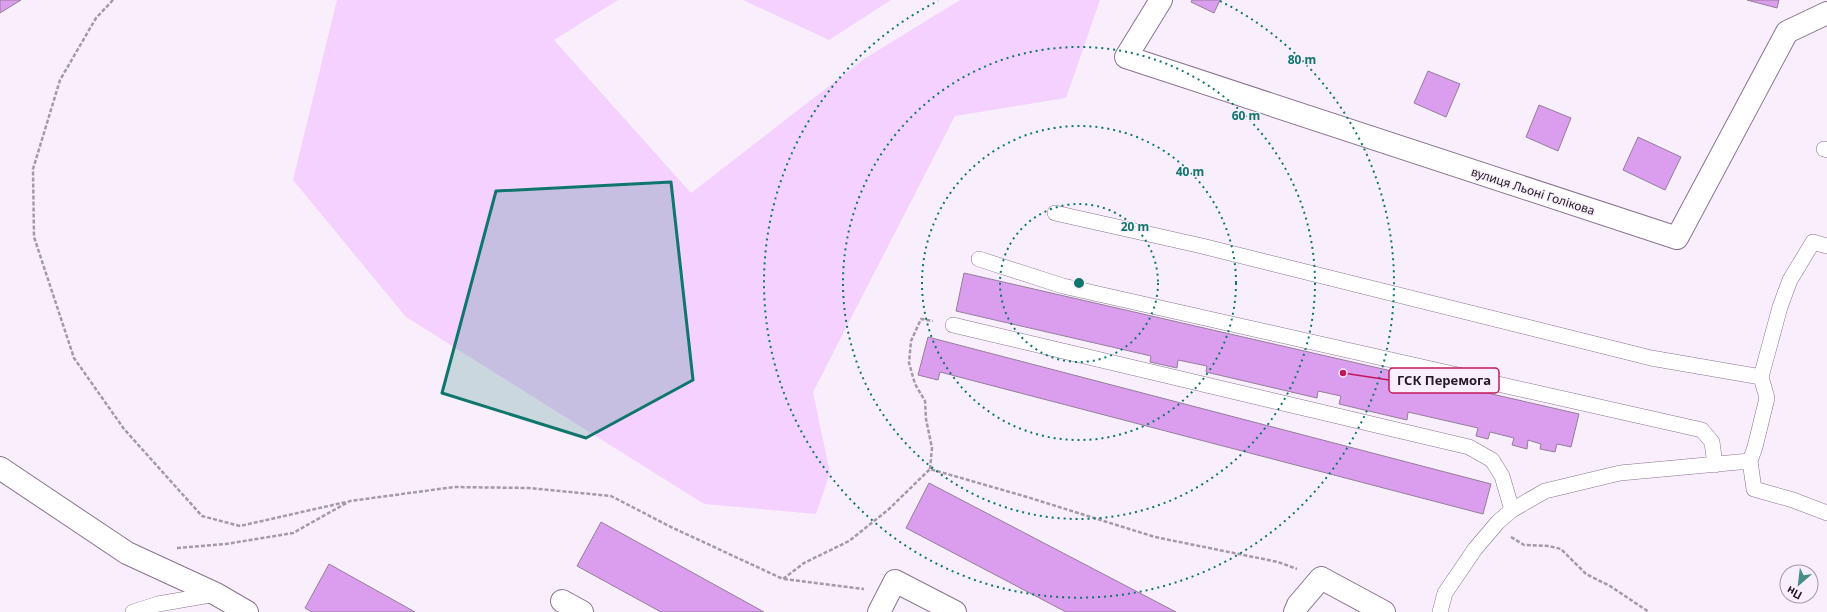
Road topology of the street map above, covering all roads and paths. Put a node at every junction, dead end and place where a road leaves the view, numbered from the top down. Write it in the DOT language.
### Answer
graph roads {
  1 [pos="113,0"];
  2 [pos="1161,0"];
  3 [pos="1827,13"];
  4 [pos="1055,213"];
  5 [pos="1827,246"];
  6 [pos="979,259"];
  7 [pos="953,325"];
  8 [pos="1761,377"];
  9 [pos="1750,461"];
  10 [pos="1715,465"];
  11 [pos="0,468"];
  12 [pos="930,470"];
  13 [pos="350,501"];
  14 [pos="1512,510"];
  15 [pos="1827,513"];
  16 [pos="1498,522"];
  17 [pos="173,549"];
  18 [pos="1321,578"];
  19 [pos="784,579"];
  20 [pos="889,592"];
  21 [pos="216,594"];
  22 [pos="562,601"];
  23 [pos="133,612"];
  24 [pos="247,612"];
  25 [pos="582,612"];
  26 [pos="879,612"];
  27 [pos="955,612"];
  28 [pos="1294,612"];
  29 [pos="1384,612"];
  30 [pos="1440,612"];
  31 [pos="1649,612"];
  1 -- 13 [label="path"];
  2 -- 3 [label="street, вулиця Льоні Голікова"];
  4 -- 8 [label="lane"];
  5 -- 8 [label="lane"];
  6 -- 10 [label="lane"];
  7 -- 12 [label="path"];
  7 -- 14 [label="lane"];
  8 -- 9 [label="lane"];
  9 -- 10 [label="lane"];
  9 -- 15 [label="lane"];
  10 -- 14 [label="lane"];
  11 -- 21 [label="street"];
  12 -- 18 [label="path"];
  12 -- 19 [label="path"];
  13 -- 17 [label="path"];
  13 -- 19 [label="path"];
  14 -- 16 [label="lane"];
  16 -- 30 [label="lane"];
  16 -- 31 [label="path"];
  18 -- 28 [label="street"];
  18 -- 29 [label="street"];
  19 -- 20 [label="path"];
  20 -- 26 [label="street"];
  20 -- 27 [label="street"];
  21 -- 23 [label="lane"];
  21 -- 24 [label="street"];
  22 -- 25 [label="street"];
}
